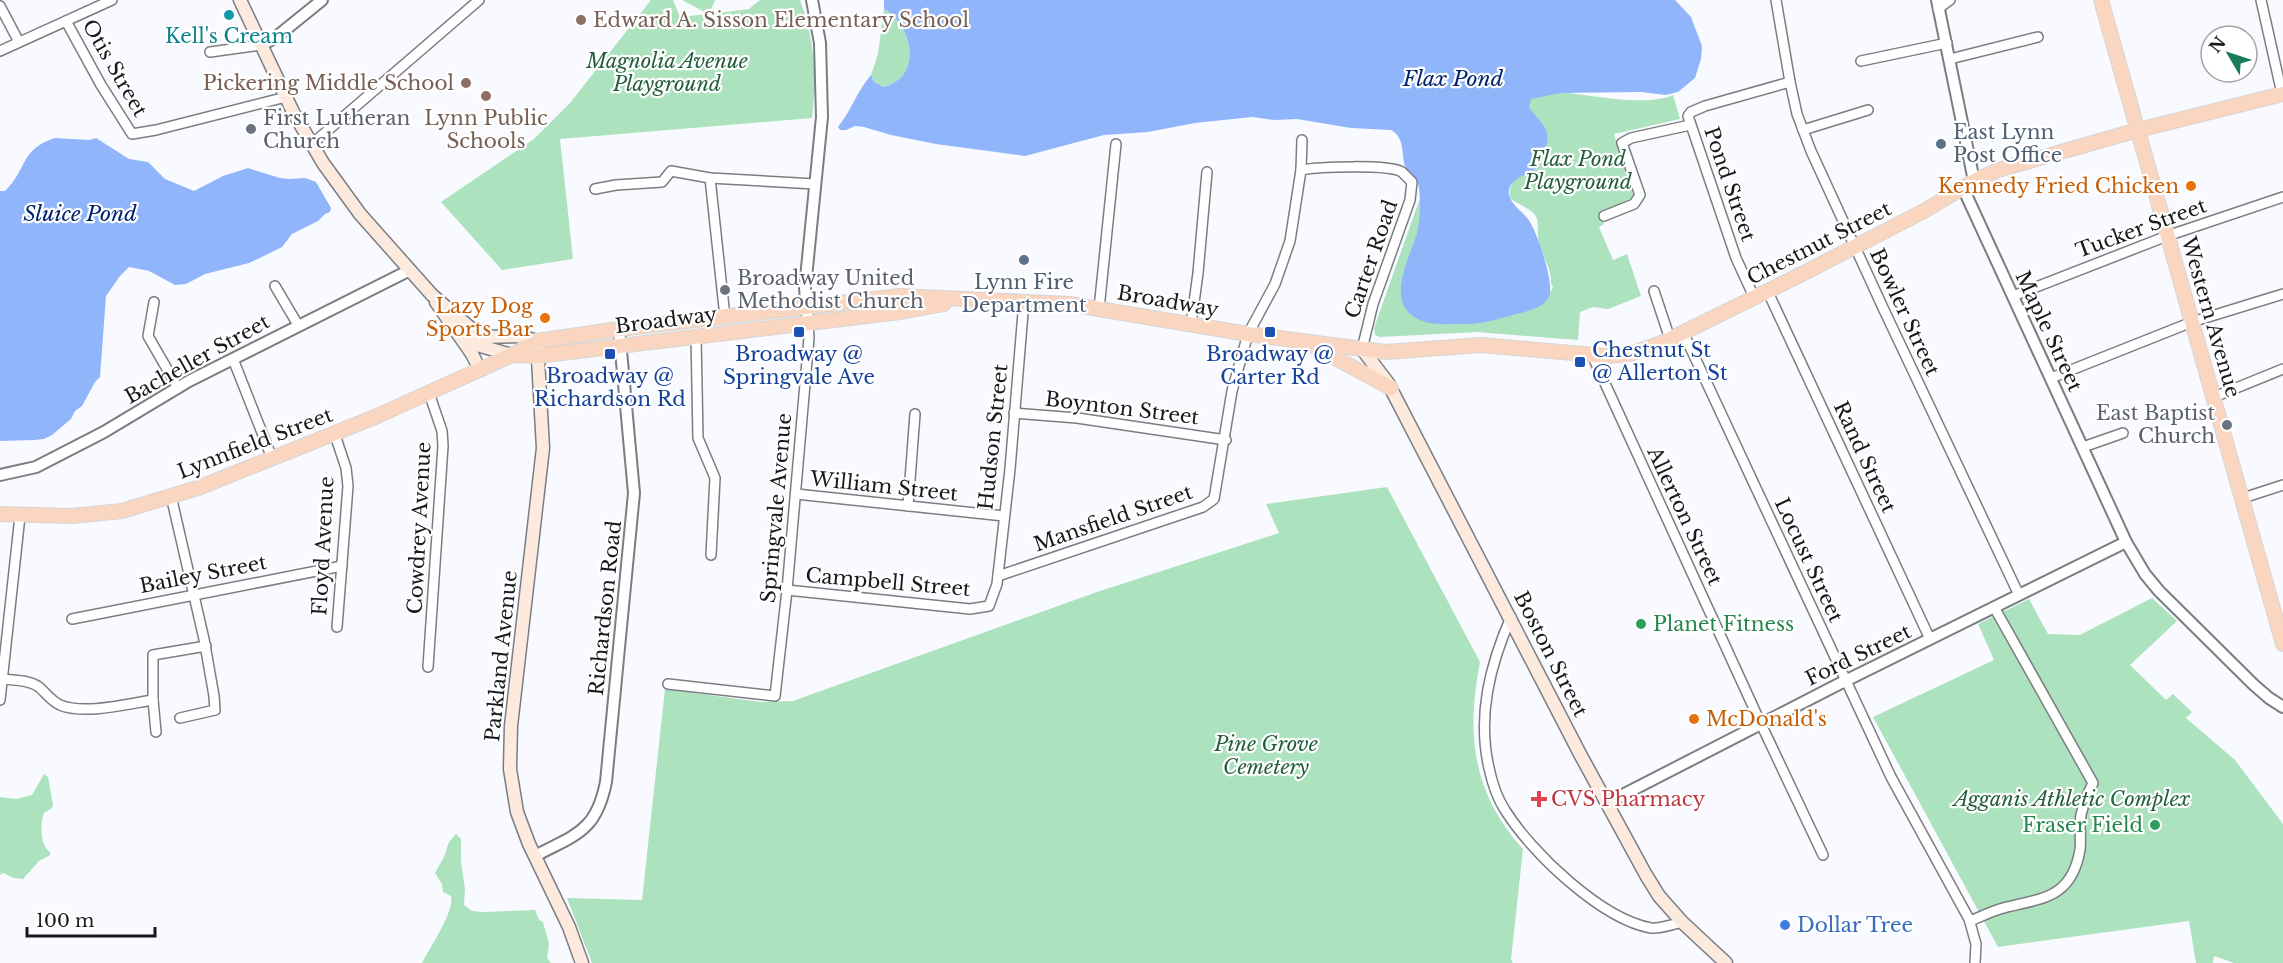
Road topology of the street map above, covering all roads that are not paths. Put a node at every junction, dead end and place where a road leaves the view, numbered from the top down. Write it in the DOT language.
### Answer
graph roads {
  1 [pos="112,0"];
  2 [pos="240,0"];
  3 [pos="322,0"];
  4 [pos="479,0"];
  5 [pos="812,0"];
  6 [pos="1776,0"];
  7 [pos="1950,0"];
  8 [pos="2101,0"];
  9 [pos="2260,0"];
  10 [pos="1937,4"];
  11 [pos="0,6"];
  12 [pos="66,21"];
  13 [pos="2038,37"];
  14 [pos="19,42"];
  15 [pos="1947,43"];
  16 [pos="261,45"];
  17 [pos="0,51"];
  18 [pos="210,52"];
  19 [pos="1950,59"];
  20 [pos="1861,61"];
  21 [pos="1790,82"];
  22 [pos="2282,94"];
  23 [pos="286,97"];
  24 [pos="1868,110"];
  25 [pos="1690,125"];
  26 [pos="1803,130"];
  27 [pos="2138,130"];
  28 [pos="1302,140"];
  29 [pos="312,144"];
  30 [pos="1116,144"];
  31 [pos="1301,170"];
  32 [pos="1207,172"];
  33 [pos="710,178"];
  34 [pos="815,183"];
  35 [pos="1968,185"];
  36 [pos="596,189"];
  37 [pos="2283,197"];
  38 [pos="1604,216"];
  39 [pos="2167,236"];
  40 [pos="1855,246"];
  41 [pos="410,270"];
  42 [pos="275,286"];
  43 [pos="1767,290"];
  44 [pos="1654,291"];
  45 [pos="2283,294"];
  46 [pos="432,295"];
  47 [pos="2013,296"];
  48 [pos="1754,297"];
  49 [pos="966,299"];
  50 [pos="1024,301"];
  51 [pos="154,302"];
  52 [pos="807,307"];
  53 [pos="1100,309"];
  54 [pos="445,316"];
  55 [pos="725,317"];
  56 [pos="808,322"];
  57 [pos="2192,322"];
  58 [pos="298,325"];
  59 [pos="1191,325"];
  60 [pos="619,329"];
  61 [pos="1248,334"];
  62 [pos="1677,335"];
  63 [pos="696,336"];
  64 [pos="537,341"];
  65 [pos="1302,341"];
  66 [pos="621,346"];
  67 [pos="1362,349"];
  68 [pos="512,355"];
  69 [pos="1592,355"];
  70 [pos="537,356"];
  71 [pos="232,358"];
  72 [pos="2283,369"];
  73 [pos="480,370"];
  74 [pos="2051,378"];
  75 [pos="177,388"];
  76 [pos="1391,388"];
  77 [pos="429,393"];
  78 [pos="2214,397"];
  79 [pos="1014,413"];
  80 [pos="915,414"];
  81 [pos="334,432"];
  82 [pos="2123,433"];
  83 [pos="1226,440"];
  84 [pos="2084,447"];
  85 [pos="273,458"];
  86 [pos="0,475"];
  87 [pos="2283,485"];
  88 [pos="796,494"];
  89 [pos="171,496"];
  90 [pos="2243,498"];
  91 [pos="908,506"];
  92 [pos="0,514"];
  93 [pos="20,516"];
  94 [pos="1004,516"];
  95 [pos="2126,542"];
  96 [pos="711,555"];
  97 [pos="342,566"];
  98 [pos="998,576"];
  99 [pos="787,590"];
  100 [pos="194,594"];
  101 [pos="2019,595"];
  102 [pos="1994,607"];
  103 [pos="1511,617"];
  104 [pos="72,619"];
  105 [pos="337,627"];
  106 [pos="1930,639"];
  107 [pos="2283,644"];
  108 [pos="206,646"];
  109 [pos="428,667"];
  110 [pos="2,679"];
  111 [pos="1845,681"];
  112 [pos="668,684"];
  113 [pos="153,699"];
  114 [pos="0,700"];
  115 [pos="2283,707"];
  116 [pos="180,718"];
  117 [pos="1761,724"];
  118 [pos="156,732"];
  119 [pos="1607,803"];
  120 [pos="1823,855"];
  121 [pos="536,856"];
  122 [pos="1682,922"];
  123 [pos="1971,924"];
  124 [pos="582,963"];
  125 [pos="1726,963"];
  126 [pos="1975,963"];
  1 -- 12 [label="street"];
  2 -- 16 [label="main road, Broadway"];
  3 -- 16 [label="street"];
  4 -- 29 [label="street"];
  5 -- 34 [label="street"];
  6 -- 21 [label="street, Bowler Street"];
  7 -- 10 [label="street"];
  8 -- 27 [label="main road, Western Avenue"];
  9 -- 22 [label="street"];
  10 -- 15 [label="street, Maple Street"];
  11 -- 14 [label="street"];
  12 -- 14 [label="street"];
  12 -- 23 [label="street, Otis Street"];
  13 -- 19 [label="street"];
  14 -- 17 [label="street"];
  15 -- 19 [label="street, Maple Street"];
  15 -- 20 [label="street"];
  16 -- 18 [label="street"];
  16 -- 23 [label="main road, Broadway"];
  19 -- 35 [label="street, Maple Street"];
  21 -- 25 [label="street, Pond Street"];
  21 -- 26 [label="street, Bowler Street"];
  22 -- 27 [label="main road, Chestnut Street"];
  23 -- 29 [label="main road, Broadway"];
  24 -- 26 [label="street"];
  25 -- 38 [label="street"];
  25 -- 48 [label="street, Pond Street"];
  26 -- 40 [label="street, Bowler Street"];
  27 -- 35 [label="main road, Chestnut Street"];
  27 -- 39 [label="main road, Western Avenue"];
  28 -- 31 [label="street"];
  29 -- 41 [label="main road, Broadway"];
  30 -- 53 [label="street"];
  31 -- 61 [label="street"];
  31 -- 67 [label="street, Carter Road"];
  32 -- 59 [label="street"];
  33 -- 34 [label="street"];
  33 -- 36 [label="street"];
  33 -- 55 [label="street"];
  34 -- 52 [label="street"];
  35 -- 40 [label="main road, Chestnut Street"];
  35 -- 47 [label="street, Maple Street"];
  37 -- 39 [label="street, Tucker Street"];
  39 -- 47 [label="street, Tucker Street"];
  39 -- 57 [label="main road, Western Avenue"];
  40 -- 43 [label="main road, Chestnut Street"];
  40 -- 101 [label="street, Bowler Street"];
  41 -- 46 [label="main road, Broadway"];
  41 -- 58 [label="street, Bacheller Street"];
  42 -- 58 [label="street"];
  43 -- 48 [label="main road, Chestnut Street"];
  43 -- 106 [label="street, Rand Street"];
  44 -- 62 [label="street, Locust Street"];
  45 -- 57 [label="street"];
  46 -- 54 [label="main road, Broadway"];
  46 -- 64 [label="main road, Broadway"];
  47 -- 74 [label="street, Maple Street"];
  48 -- 62 [label="main road, Chestnut Street"];
  49 -- 50 [label="main road, Broadway"];
  49 -- 52 [label="main road, Broadway"];
  49 -- 56 [label="main road, Broadway"];
  50 -- 53 [label="main road, Broadway"];
  50 -- 79 [label="street, Hudson Street"];
  51 -- 75 [label="street"];
  52 -- 55 [label="main road, Broadway"];
  52 -- 56 [label="street"];
  53 -- 59 [label="main road, Broadway"];
  54 -- 68 [label="main road, Broadway"];
  54 -- 73 [label="main road, Broadway"];
  55 -- 60 [label="main road, Broadway"];
  56 -- 63 [label="main road, Broadway"];
  56 -- 88 [label="street, Springvale Avenue"];
  57 -- 74 [label="street"];
  57 -- 78 [label="main road, Western Avenue"];
  58 -- 71 [label="street, Bacheller Street"];
  59 -- 61 [label="main road, Broadway"];
  60 -- 64 [label="main road, Broadway"];
  60 -- 66 [label="street, Richardson Road"];
  61 -- 65 [label="main road, Broadway"];
  61 -- 83 [label="street, Mansfield Street"];
  62 -- 69 [label="main road, Chestnut Street"];
  62 -- 111 [label="street, Locust Street"];
  63 -- 66 [label="main road, Broadway"];
  63 -- 96 [label="street"];
  64 -- 68 [label="main road, Broadway"];
  64 -- 70 [label="main road, Parkland Avenue"];
  65 -- 67 [label="main road, Broadway"];
  65 -- 76 [label="main road"];
  66 -- 70 [label="main road, Broadway"];
  66 -- 121 [label="street, Richardson Road"];
  67 -- 69 [label="main road, Chestnut Street"];
  67 -- 76 [label="main road, Boston Street"];
  68 -- 70 [label="main road, Broadway"];
  68 -- 73 [label="main road, Lynnfield Street"];
  69 -- 117 [label="street, Allerton Street"];
  70 -- 121 [label="main road, Parkland Avenue"];
  71 -- 75 [label="street, Bacheller Street"];
  71 -- 85 [label="street"];
  72 -- 78 [label="street"];
  73 -- 77 [label="main road, Lynnfield Street"];
  74 -- 84 [label="street, Maple Street"];
  75 -- 86 [label="street, Bacheller Street"];
  76 -- 103 [label="main road, Boston Street"];
  77 -- 81 [label="main road, Lynnfield Street"];
  77 -- 109 [label="street, Cowdrey Avenue"];
  78 -- 90 [label="main road, Western Avenue"];
  79 -- 83 [label="street, Boynton Street"];
  79 -- 94 [label="street, Hudson Street"];
  80 -- 91 [label="street"];
  81 -- 85 [label="main road, Lynnfield Street"];
  81 -- 97 [label="street, Floyd Avenue"];
  82 -- 84 [label="street"];
  83 -- 98 [label="street, Mansfield Street"];
  84 -- 95 [label="street, Maple Street"];
  85 -- 89 [label="main road, Lynnfield Street"];
  87 -- 90 [label="street"];
  88 -- 91 [label="street, William Street"];
  88 -- 99 [label="street, Springvale Avenue"];
  89 -- 93 [label="main road, Lynnfield Street"];
  89 -- 100 [label="street"];
  90 -- 107 [label="main road, Western Avenue"];
  91 -- 94 [label="street, William Street"];
  92 -- 93 [label="main road, Lynnfield Street"];
  93 -- 110 [label="street"];
  94 -- 98 [label="street, Hudson Street"];
  95 -- 101 [label="street, Ford Street"];
  95 -- 115 [label="street, Maple Street"];
  97 -- 100 [label="street, Bailey Street"];
  97 -- 105 [label="street, Floyd Avenue"];
  98 -- 99 [label="street, Campbell Street"];
  99 -- 112 [label="street, Springvale Avenue"];
  100 -- 104 [label="street, Bailey Street"];
  100 -- 108 [label="street"];
  101 -- 102 [label="street, Ford Street"];
  102 -- 106 [label="street, Ford Street"];
  102 -- 123 [label="street"];
  103 -- 119 [label="main road, Boston Street"];
  103 -- 122 [label="street"];
  106 -- 111 [label="street, Ford Street"];
  108 -- 113 [label="street"];
  108 -- 116 [label="street"];
  110 -- 113 [label="street"];
  110 -- 114 [label="street"];
  111 -- 117 [label="street, Ford Street"];
  111 -- 123 [label="street, Locust Street"];
  113 -- 118 [label="street"];
  117 -- 119 [label="street, Ford Street"];
  117 -- 120 [label="street, Allerton Street"];
  119 -- 122 [label="main road, Boston Street"];
  121 -- 124 [label="main road, Parkland Avenue"];
  122 -- 125 [label="main road, Boston Street"];
  123 -- 126 [label="street"];
}
